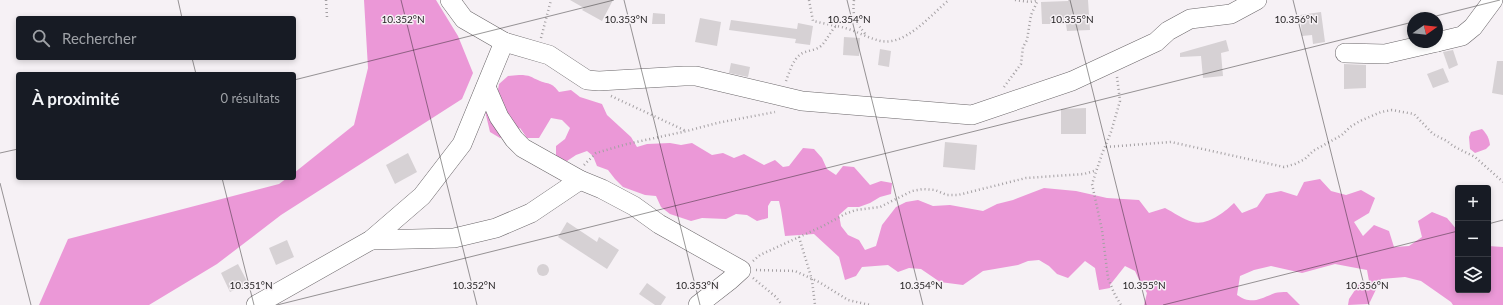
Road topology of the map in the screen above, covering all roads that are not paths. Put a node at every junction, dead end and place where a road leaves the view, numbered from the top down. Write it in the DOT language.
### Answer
graph roads {
  1 [pos="450,0"];
  2 [pos="1257,0"];
  3 [pos="1493,0"];
  4 [pos="1443,41"];
  5 [pos="504,42"];
  6 [pos="1411,48"];
  7 [pos="1345,53"];
  8 [pos="486,87"];
  9 [pos="580,180"];
  10 [pos="371,240"];
  11 [pos="256,305"];
  12 [pos="698,305"];
  1 -- 5 [label="street"];
  2 -- 5 [label="street"];
  3 -- 4 [label="street"];
  5 -- 8 [label="street"];
  6 -- 7 [label="street"];
  8 -- 9 [label="street"];
  8 -- 10 [label="street"];
  9 -- 10 [label="street"];
  9 -- 12 [label="street"];
  10 -- 11 [label="street"];
}
